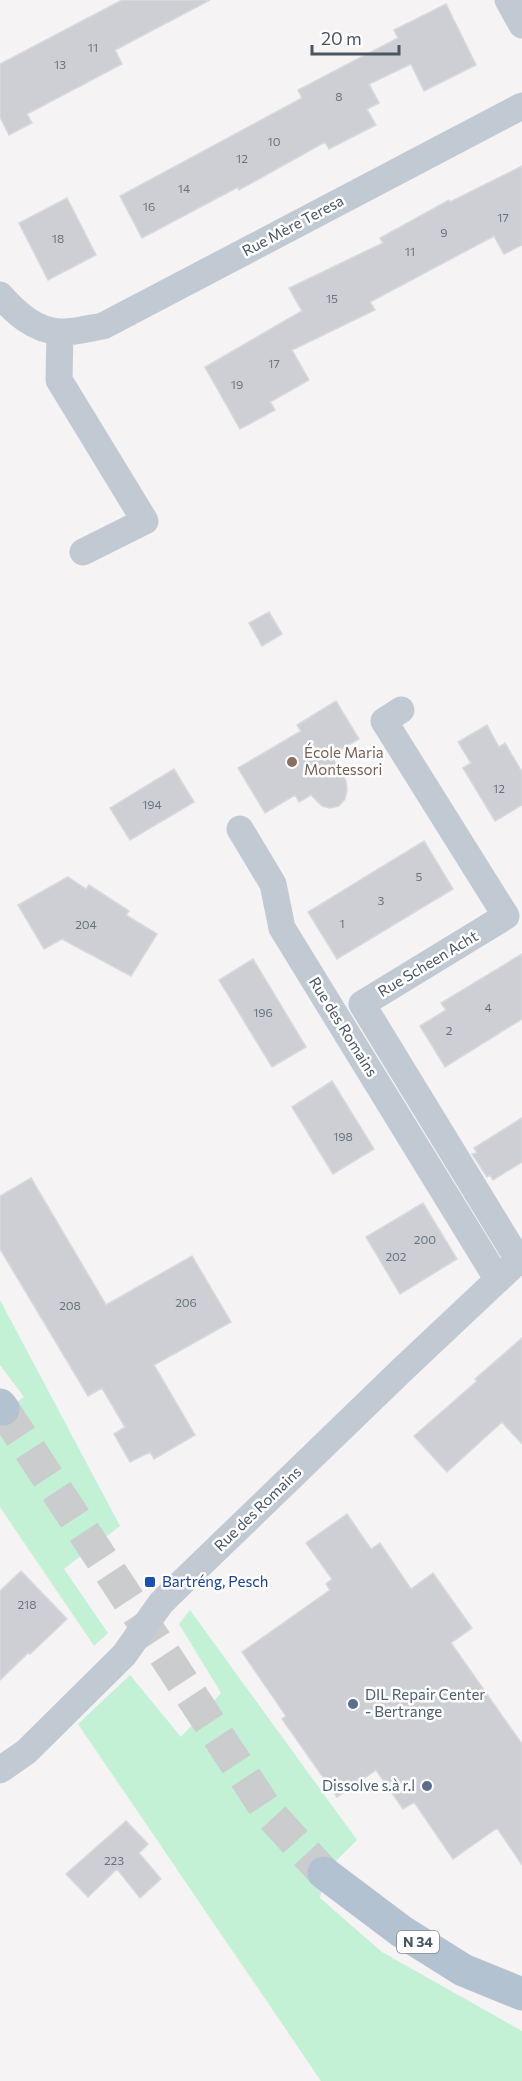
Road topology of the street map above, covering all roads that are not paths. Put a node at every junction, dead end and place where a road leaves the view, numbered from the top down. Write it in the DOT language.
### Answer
graph roads {
  1 [pos="508,0"];
  2 [pos="522,25"];
  3 [pos="522,106"];
  4 [pos="0,295"];
  5 [pos="60,332"];
  6 [pos="83,552"];
  7 [pos="401,710"];
  8 [pos="240,829"];
  9 [pos="520,1259"];
  10 [pos="498,1280"];
  11 [pos="0,1770"];
  12 [pos="324,1873"];
  13 [pos="522,1994"];
  1 -- 2 [label="street"];
  3 -- 5 [label="street, Rue Mère Teresa"];
  4 -- 5 [label="street"];
  5 -- 6 [label="street"];
  7 -- 9 [label="street, Rue Scheen Acht"];
  8 -- 10 [label="street, Rue des Romains"];
  9 -- 10 [label="street, Rue des Romains"];
  10 -- 11 [label="street, Rue des Romains"];
  12 -- 13 [label="main road, N 34"];
}
